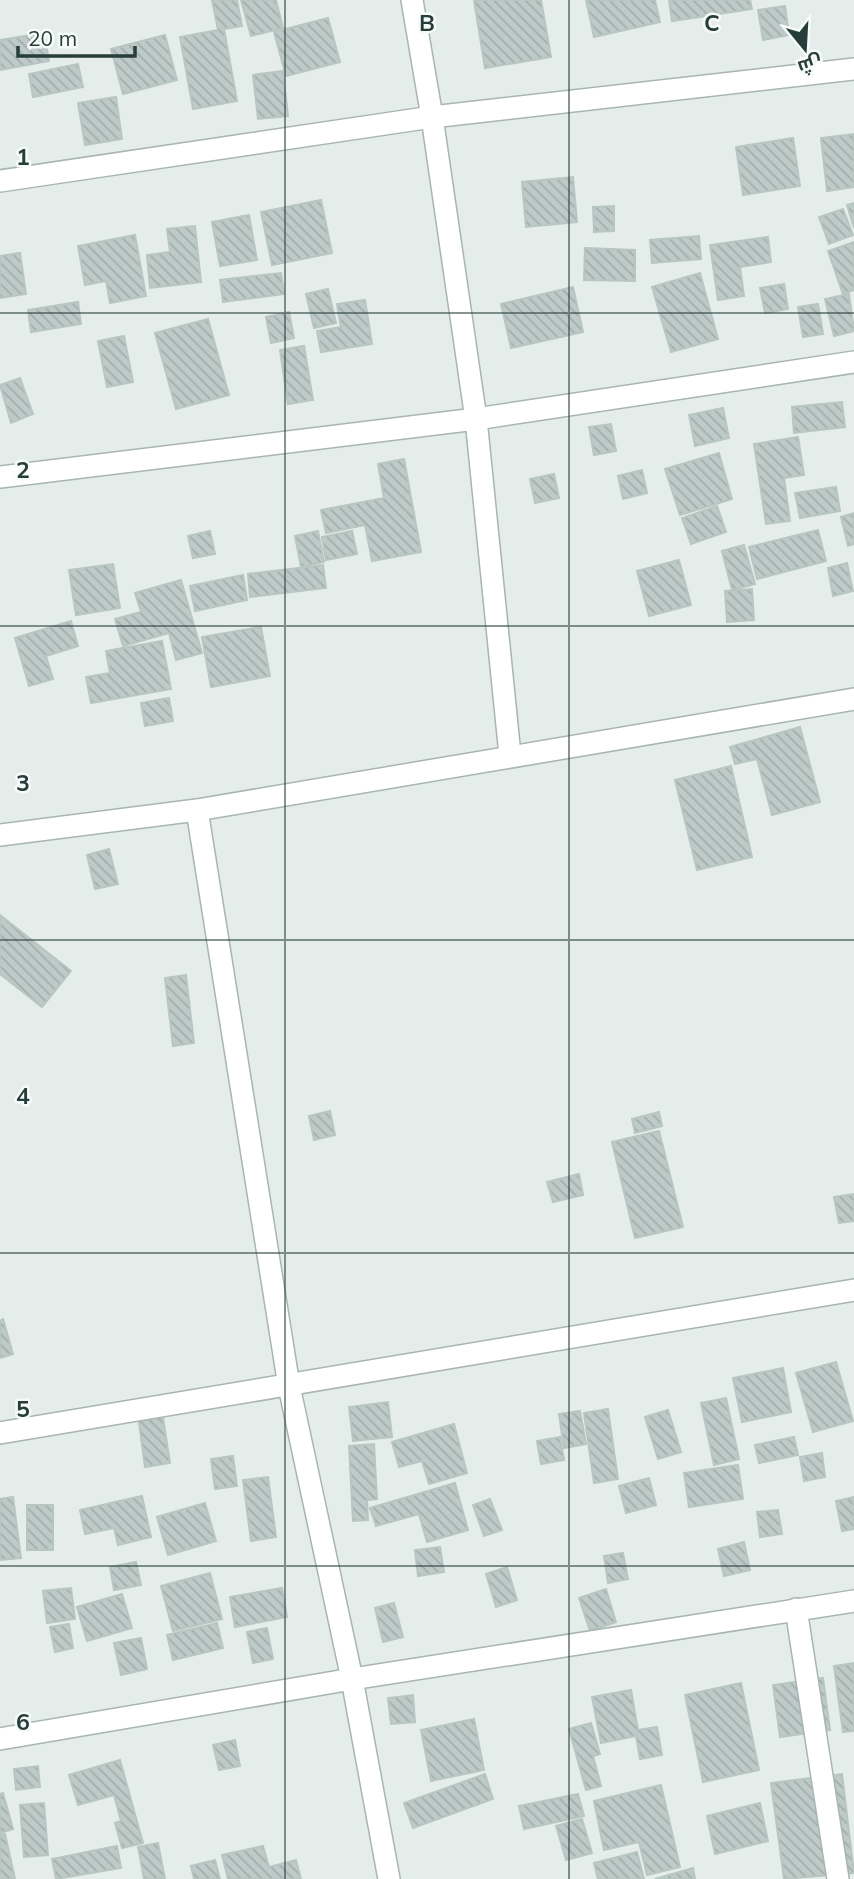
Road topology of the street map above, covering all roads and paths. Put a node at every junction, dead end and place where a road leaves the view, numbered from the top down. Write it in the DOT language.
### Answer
graph roads {
  1 [pos="412,0"];
  2 [pos="854,69"];
  3 [pos="432,117"];
  4 [pos="0,181"];
  5 [pos="854,362"];
  6 [pos="476,419"];
  7 [pos="0,477"];
  8 [pos="854,699"];
  9 [pos="510,755"];
  10 [pos="197,810"];
  11 [pos="0,835"];
  12 [pos="854,1290"];
  13 [pos="289,1386"];
  14 [pos="0,1433"];
  15 [pos="854,1601"];
  16 [pos="796,1609"];
  17 [pos="352,1679"];
  18 [pos="0,1739"];
  19 [pos="389,1879"];
  20 [pos="838,1879"];
  1 -- 3 [label="street"];
  2 -- 3 [label="street"];
  3 -- 4 [label="street"];
  3 -- 6 [label="street"];
  5 -- 6 [label="street"];
  6 -- 7 [label="street"];
  6 -- 9 [label="street"];
  8 -- 9 [label="street"];
  9 -- 10 [label="street"];
  10 -- 11 [label="street"];
  10 -- 13 [label="street"];
  12 -- 13 [label="street"];
  13 -- 14 [label="street"];
  13 -- 17 [label="street"];
  15 -- 16 [label="street"];
  16 -- 17 [label="street"];
  16 -- 20 [label="street"];
  17 -- 18 [label="street"];
  17 -- 19 [label="street"];
}
